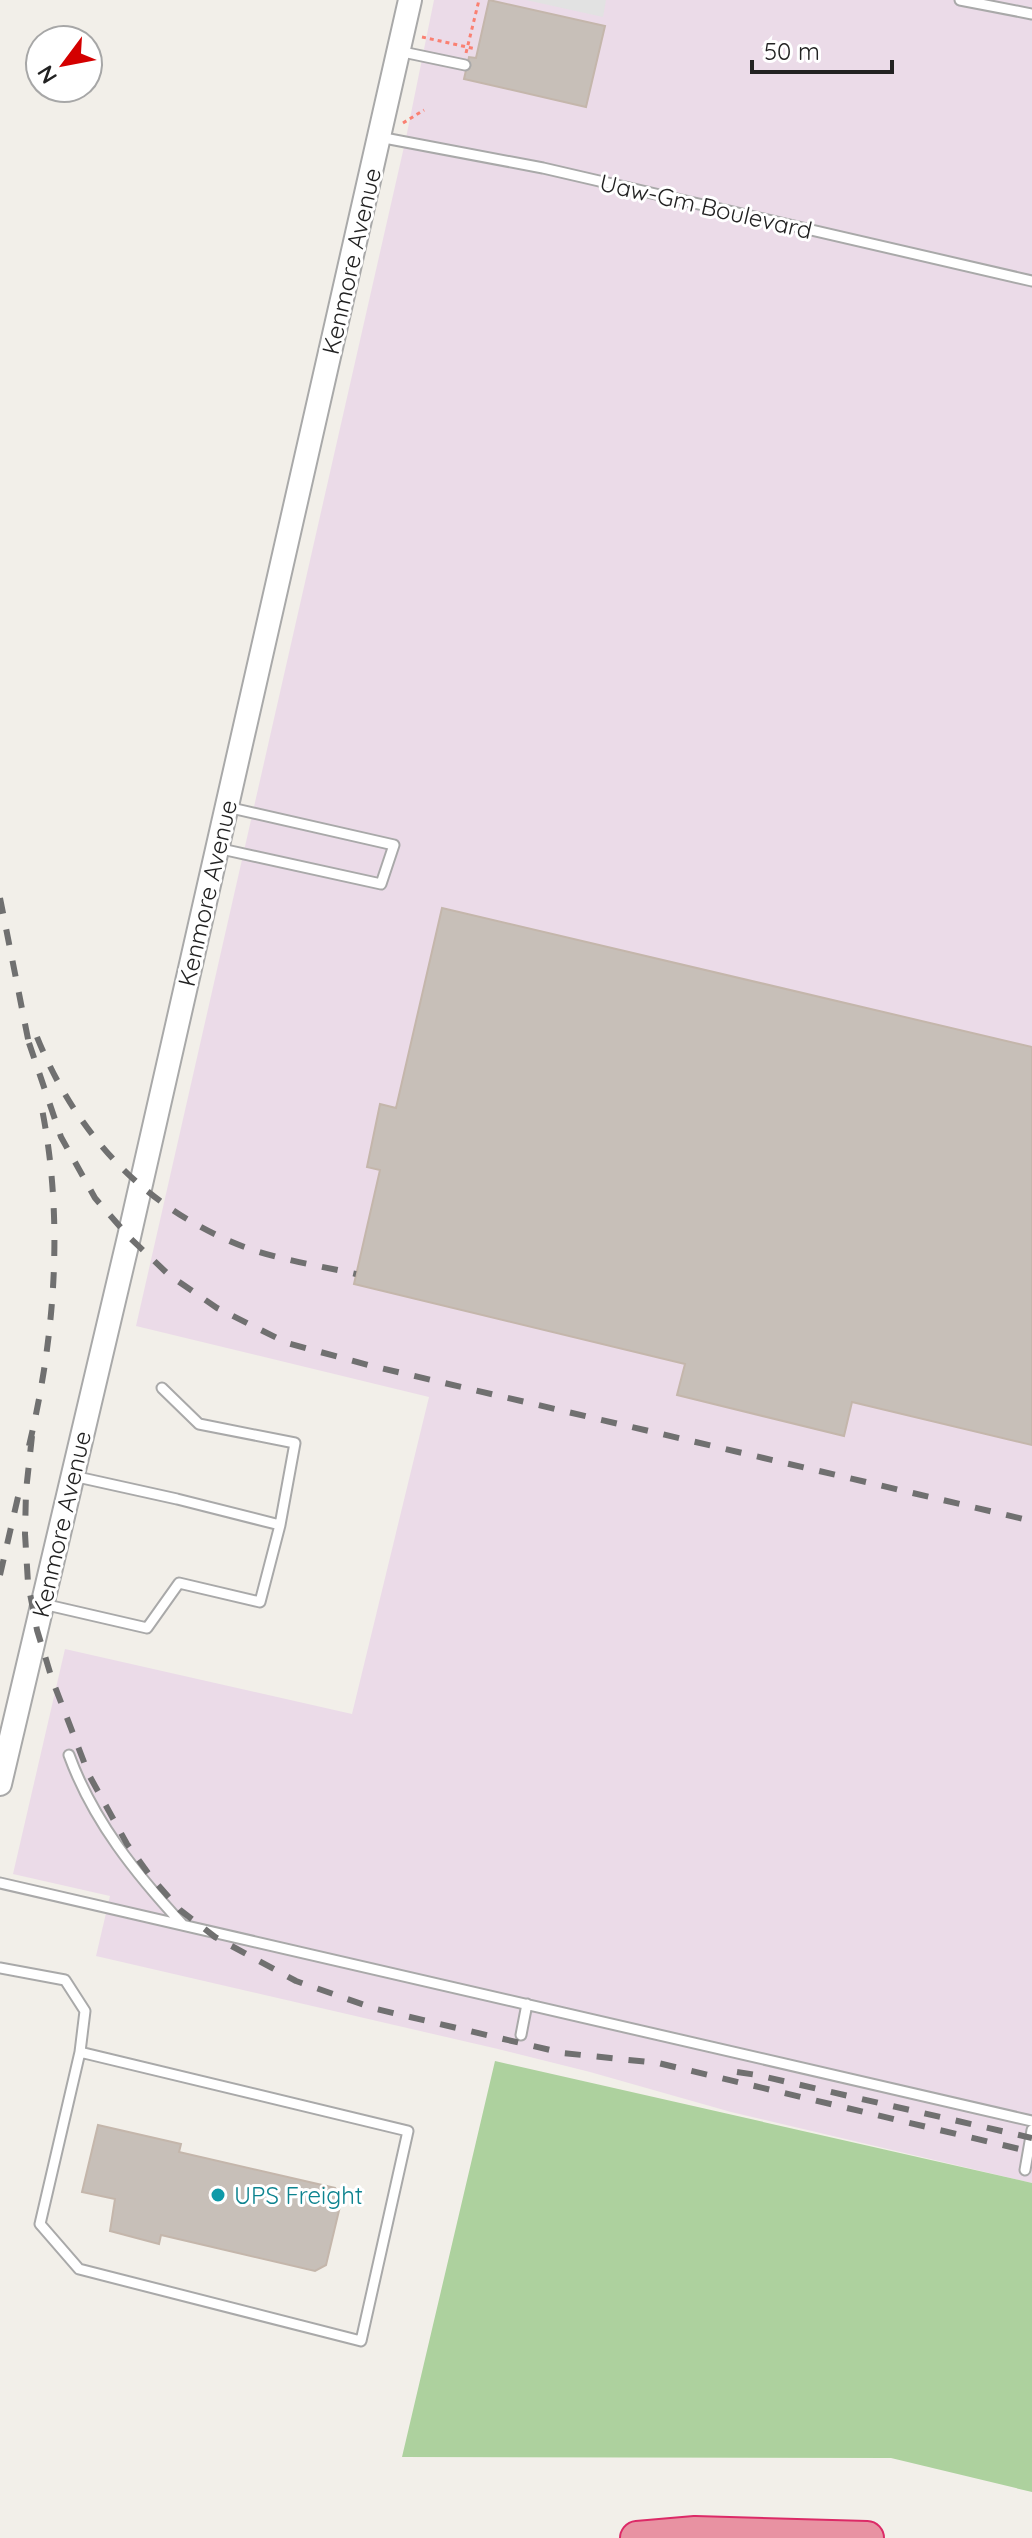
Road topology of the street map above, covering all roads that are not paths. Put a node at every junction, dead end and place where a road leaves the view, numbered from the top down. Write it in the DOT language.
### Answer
graph roads {
  1 [pos="410,0"];
  2 [pos="960,0"];
  3 [pos="1032,14"];
  4 [pos="398,51"];
  5 [pos="465,65"];
  6 [pos="379,137"];
  7 [pos="1032,281"];
  8 [pos="227,807"];
  9 [pos="217,848"];
  10 [pos="162,1388"];
  11 [pos="73,1476"];
  12 [pos="280,1525"];
  13 [pos="42,1604"];
  14 [pos="69,1755"];
  15 [pos="0,1784"];
  16 [pos="0,1883"];
  17 [pos="183,1925"];
  18 [pos="0,1968"];
  19 [pos="527,2004"];
  20 [pos="521,2035"];
  21 [pos="80,2052"];
  22 [pos="1032,2121"];
  23 [pos="1032,2130"];
  24 [pos="1025,2170"];
  25 [pos="637,2538"];
  26 [pos="867,2538"];
  1 -- 4 [label="street, Kenmore Avenue"];
  2 -- 3 [label="lane"];
  4 -- 5 [label="lane"];
  4 -- 6 [label="street, Kenmore Avenue"];
  6 -- 7 [label="lane, Uaw-Gm Boulevard"];
  6 -- 8 [label="street, Kenmore Avenue"];
  8 -- 9 [label="street, Kenmore Avenue"];
  8 -- 9 [label="lane"];
  9 -- 11 [label="street, Kenmore Avenue"];
  10 -- 12 [label="lane"];
  11 -- 12 [label="lane"];
  11 -- 13 [label="street, Kenmore Avenue"];
  12 -- 13 [label="lane"];
  13 -- 15 [label="street, Kenmore Avenue"];
  14 -- 17 [label="lane"];
  16 -- 17 [label="lane"];
  17 -- 19 [label="lane"];
  18 -- 21 [label="lane"];
  19 -- 20 [label="lane"];
  19 -- 22 [label="lane"];
  21 -- 21 [label="lane"];
  23 -- 24 [label="lane"];
  25 -- 26 [label="highway"];
}
